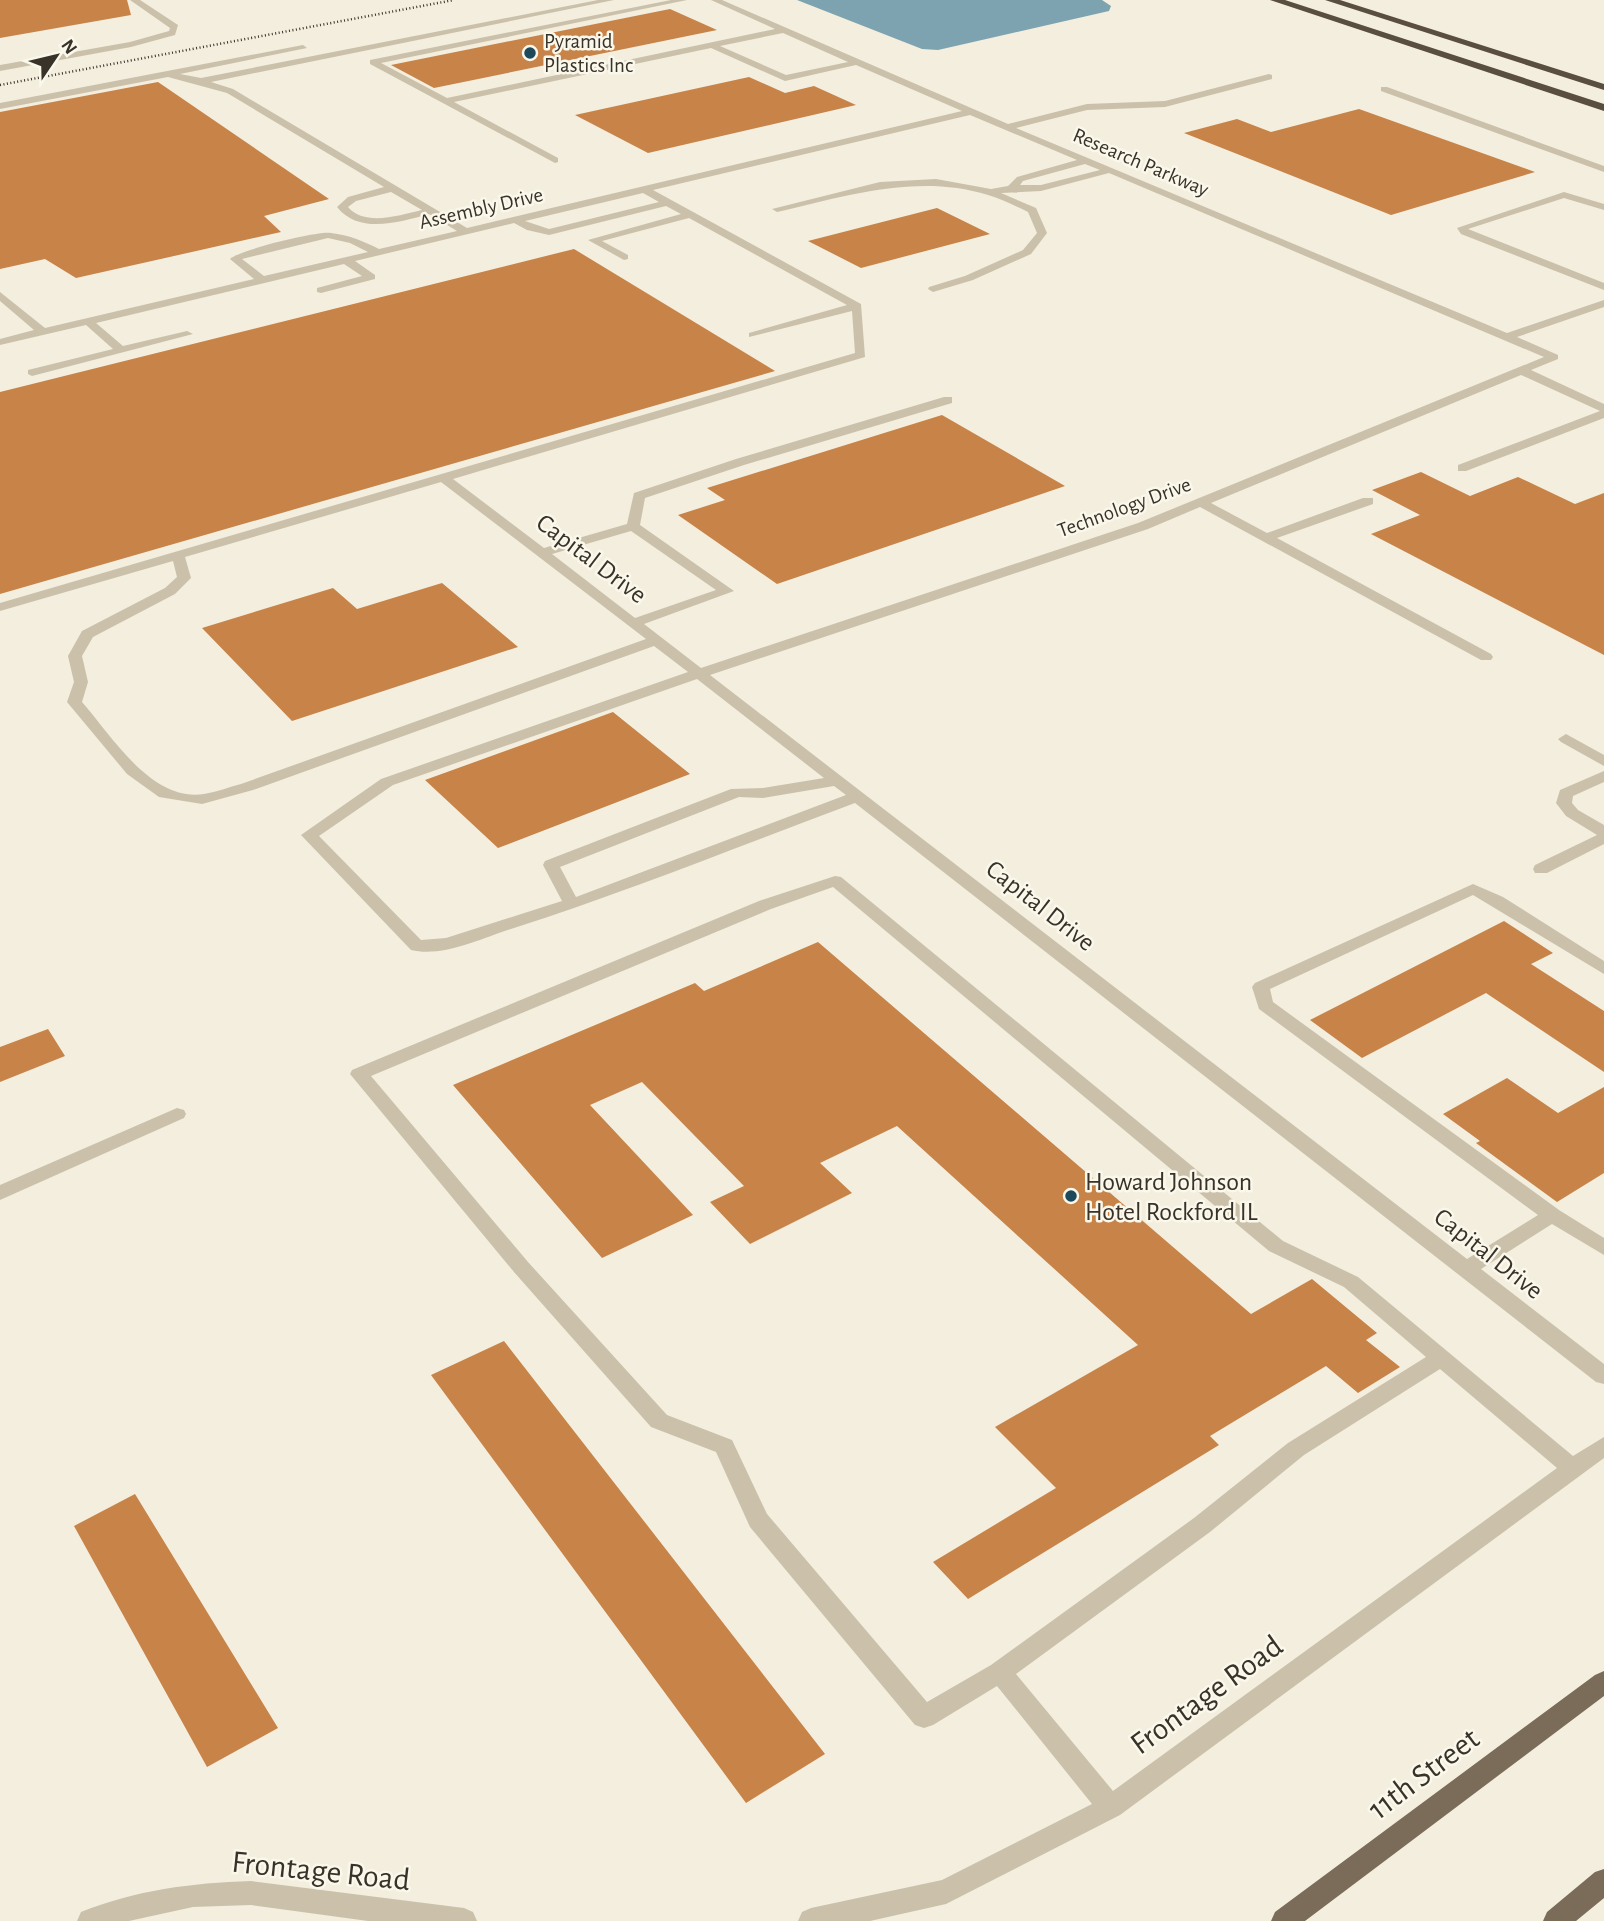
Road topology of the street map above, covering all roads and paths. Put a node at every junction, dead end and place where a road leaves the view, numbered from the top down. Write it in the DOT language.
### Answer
graph roads {
  1 [pos="134,0"];
  2 [pos="610,0"];
  3 [pos="683,0"];
  4 [pos="715,0"];
  5 [pos="1275,0"];
  6 [pos="1330,0"];
  7 [pos="784,30"];
  8 [pos="711,45"];
  9 [pos="325,56"];
  10 [pos="858,62"];
  11 [pos="0,68"];
  12 [pos="168,74"];
  13 [pos="1269,77"];
  14 [pos="201,81"];
  15 [pos="1604,87"];
  16 [pos="1384,89"];
  17 [pos="445,100"];
  18 [pos="0,106"];
  19 [pos="1604,110"];
  20 [pos="971,112"];
  21 [pos="1007,127"];
  22 [pos="555,160"];
  23 [pos="1087,160"];
  24 [pos="1604,169"];
  25 [pos="1110,170"];
  26 [pos="393,188"];
  27 [pos="1012,188"];
  28 [pos="643,189"];
  29 [pos="991,191"];
  30 [pos="667,203"];
  31 [pos="1604,207"];
  32 [pos="777,209"];
  33 [pos="430,211"];
  34 [pos="689,215"];
  35 [pos="516,220"];
  36 [pos="466,232"];
  37 [pos="378,253"];
  38 [pos="624,257"];
  39 [pos="346,260"];
  40 [pos="262,280"];
  41 [pos="1604,287"];
  42 [pos="933,289"];
  43 [pos="321,290"];
  44 [pos="0,295"];
  45 [pos="1604,303"];
  46 [pos="857,306"];
  47 [pos="88,321"];
  48 [pos="43,332"];
  49 [pos="187,334"];
  50 [pos="753,335"];
  51 [pos="1507,337"];
  52 [pos="0,342"];
  53 [pos="121,350"];
  54 [pos="1554,357"];
  55 [pos="1521,370"];
  56 [pos="32,372"];
  57 [pos="948,400"];
  58 [pos="1604,411"];
  59 [pos="1462,468"];
  60 [pos="444,478"];
  61 [pos="1368,501"];
  62 [pos="1200,502"];
  63 [pos="633,526"];
  64 [pos="1266,538"];
  65 [pos="543,553"];
  66 [pos="178,555"];
  67 [pos="0,607"];
  68 [pos="634,623"];
  69 [pos="657,640"];
  70 [pos="1486,657"];
  71 [pos="700,674"];
  72 [pos="1566,739"];
  73 [pos="1604,761"];
  74 [pos="1604,775"];
  75 [pos="838,781"];
  76 [pos="858,796"];
  77 [pos="1604,832"];
  78 [pos="1604,838"];
  79 [pos="1541,869"];
  80 [pos="572,904"];
  81 [pos="1604,969"];
  82 [pos="177,1114"];
  83 [pos="0,1193"];
  84 [pos="1552,1215"];
  85 [pos="1604,1248"];
  86 [pos="1466,1269"];
  87 [pos="1442,1358"];
  88 [pos="1604,1376"];
  89 [pos="1604,1446"];
  90 [pos="1573,1469"];
  91 [pos="1000,1672"];
  92 [pos="1604,1682"];
  93 [pos="1111,1807"];
  94 [pos="1604,1881"];
  95 [pos="90,1921"];
  96 [pos="464,1921"];
  97 [pos="811,1921"];
  98 [pos="1284,1921"];
  99 [pos="1556,1921"];
  1 -- 11 [label="street"];
  2 -- 9 [label="street"];
  3 -- 17 [label="street"];
  4 -- 7 [label="street, Research Parkway"];
  5 -- 19 [label="highway"];
  6 -- 15 [label="highway"];
  7 -- 8 [label="street"];
  7 -- 10 [label="street, Research Parkway"];
  8 -- 10 [label="street"];
  8 -- 17 [label="street"];
  9 -- 12 [label="street"];
  9 -- 14 [label="street"];
  10 -- 20 [label="street, Research Parkway"];
  12 -- 14 [label="street"];
  12 -- 18 [label="street"];
  13 -- 21 [label="street"];
  14 -- 26 [label="street"];
  16 -- 24 [label="street"];
  17 -- 22 [label="street"];
  20 -- 21 [label="street, Research Parkway"];
  20 -- 28 [label="street, Assembly Drive"];
  21 -- 23 [label="street, Research Parkway"];
  23 -- 25 [label="street, Research Parkway"];
  23 -- 27 [label="street"];
  25 -- 27 [label="street"];
  25 -- 51 [label="street, Research Parkway"];
  26 -- 33 [label="street"];
  26 -- 33 [label="street"];
  27 -- 29 [label="street"];
  28 -- 30 [label="street"];
  28 -- 35 [label="street, Assembly Drive"];
  29 -- 32 [label="street"];
  29 -- 42 [label="street"];
  30 -- 34 [label="street"];
  30 -- 35 [label="street"];
  31 -- 41 [label="street"];
  33 -- 36 [label="street"];
  34 -- 38 [label="street"];
  34 -- 46 [label="street"];
  35 -- 36 [label="street, Assembly Drive"];
  36 -- 37 [label="street, Assembly Drive"];
  37 -- 39 [label="street, Assembly Drive"];
  37 -- 40 [label="street"];
  39 -- 40 [label="street, Assembly Drive"];
  39 -- 43 [label="street"];
  40 -- 47 [label="street, Assembly Drive"];
  44 -- 48 [label="street"];
  45 -- 51 [label="street"];
  46 -- 50 [label="street"];
  46 -- 60 [label="street"];
  47 -- 48 [label="street, Assembly Drive"];
  47 -- 53 [label="street"];
  48 -- 52 [label="street, Assembly Drive"];
  49 -- 53 [label="street"];
  51 -- 54 [label="street, Research Parkway"];
  53 -- 56 [label="street"];
  54 -- 55 [label="street, Technology Drive"];
  55 -- 58 [label="street"];
  55 -- 62 [label="street, Technology Drive"];
  57 -- 63 [label="street"];
  58 -- 59 [label="street"];
  60 -- 65 [label="street, Capital Drive"];
  60 -- 66 [label="street"];
  61 -- 64 [label="street"];
  62 -- 64 [label="street"];
  62 -- 71 [label="street, Technology Drive"];
  63 -- 65 [label="street"];
  63 -- 68 [label="street"];
  64 -- 70 [label="street"];
  65 -- 68 [label="street, Capital Drive"];
  66 -- 67 [label="street"];
  66 -- 69 [label="street"];
  68 -- 69 [label="street, Capital Drive"];
  69 -- 71 [label="street, Capital Drive"];
  71 -- 75 [label="street, Capital Drive"];
  71 -- 80 [label="street, Technology Drive"];
  72 -- 73 [label="street"];
  74 -- 77 [label="street"];
  75 -- 76 [label="street, Capital Drive"];
  75 -- 80 [label="street"];
  76 -- 80 [label="street"];
  76 -- 86 [label="street, Capital Drive"];
  78 -- 79 [label="street"];
  81 -- 84 [label="street"];
  82 -- 83 [label="street"];
  84 -- 85 [label="street"];
  84 -- 86 [label="street"];
  86 -- 88 [label="street, Capital Drive"];
  87 -- 90 [label="street"];
  87 -- 91 [label="street"];
  87 -- 91 [label="street"];
  89 -- 90 [label="street, Frontage Road"];
  90 -- 93 [label="street, Frontage Road"];
  91 -- 93 [label="street"];
  92 -- 98 [label="main road, 11th Street"];
  93 -- 97 [label="street, Frontage Road"];
  94 -- 99 [label="main road"];
  95 -- 96 [label="street, Frontage Road"];
}
